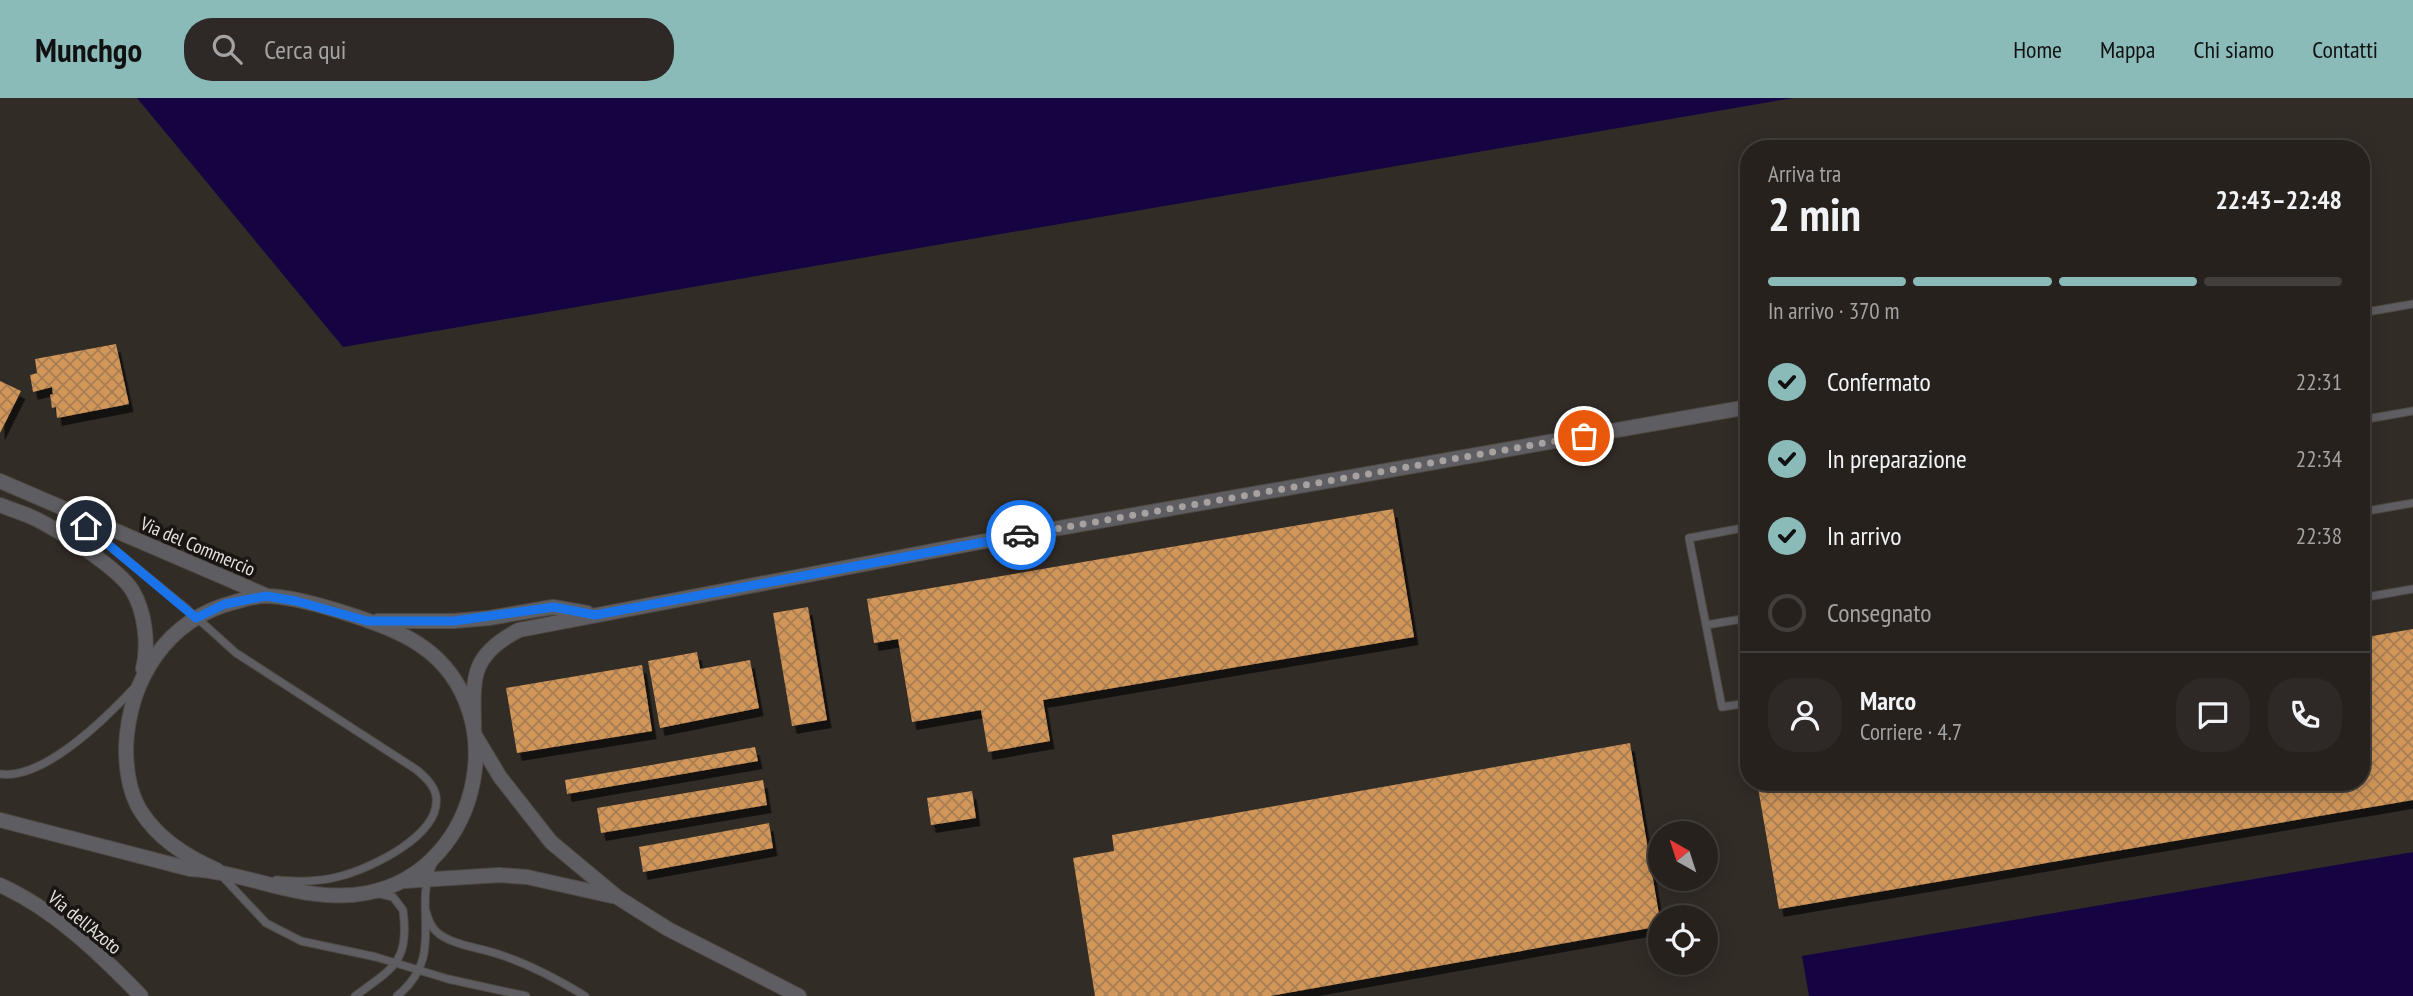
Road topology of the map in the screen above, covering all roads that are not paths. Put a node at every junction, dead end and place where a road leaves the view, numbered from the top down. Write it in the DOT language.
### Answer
graph roads {
  1 [pos="2413,304"];
  2 [pos="2370,311"];
  3 [pos="1740,408"];
  4 [pos="2413,411"];
  5 [pos="2370,418"];
  6 [pos="0,481"];
  7 [pos="2413,503"];
  8 [pos="0,505"];
  9 [pos="2370,510"];
  10 [pos="68,512"];
  11 [pos="1740,528"];
  12 [pos="2413,589"];
  13 [pos="266,596"];
  14 [pos="2370,596"];
  15 [pos="595,615"];
  16 [pos="196,618"];
  17 [pos="1740,619"];
  18 [pos="367,621"];
  19 [pos="1706,625"];
  20 [pos="142,678"];
  21 [pos="1740,704"];
  22 [pos="475,732"];
  23 [pos="0,774"];
  24 [pos="0,820"];
  25 [pos="445,845"];
  26 [pos="216,870"];
  27 [pos="237,877"];
  28 [pos="427,878"];
  29 [pos="399,882"];
  30 [pos="0,885"];
  31 [pos="366,894"];
  32 [pos="617,897"];
  33 [pos="426,911"];
  34 [pos="396,964"];
  35 [pos="420,971"];
  36 [pos="141,996"];
  37 [pos="355,996"];
  38 [pos="397,996"];
  39 [pos="526,996"];
  40 [pos="585,996"];
  41 [pos="799,996"];
  1 -- 2 [label="lane"];
  3 -- 15 [label="street"];
  4 -- 5 [label="lane"];
  6 -- 10 [label="street, Via del Commercio"];
  7 -- 9 [label="lane"];
  8 -- 20 [label="street"];
  10 -- 13 [label="street, Via del Commercio"];
  10 -- 16 [label="lane"];
  11 -- 19 [label="lane"];
  12 -- 14 [label="lane"];
  13 -- 16 [label="street"];
  13 -- 18 [label="street"];
  15 -- 18 [label="street"];
  15 -- 22 [label="street"];
  16 -- 20 [label="street"];
  16 -- 27 [label="lane"];
  17 -- 19 [label="lane"];
  18 -- 22 [label="street"];
  19 -- 21 [label="lane"];
  20 -- 23 [label="lane"];
  20 -- 26 [label="street"];
  22 -- 25 [label="street"];
  22 -- 32 [label="street"];
  24 -- 26 [label="street"];
  25 -- 28 [label="lane"];
  25 -- 29 [label="street"];
  26 -- 27 [label="street"];
  26 -- 34 [label="lane"];
  27 -- 31 [label="street"];
  28 -- 29 [label="street"];
  28 -- 32 [label="street"];
  28 -- 33 [label="lane"];
  29 -- 31 [label="street"];
  30 -- 36 [label="street, Via dell'Azoto"];
  31 -- 34 [label="lane"];
  32 -- 41 [label="street"];
  33 -- 35 [label="lane"];
  33 -- 40 [label="lane"];
  34 -- 35 [label="lane"];
  34 -- 37 [label="lane"];
  35 -- 38 [label="lane"];
  35 -- 39 [label="lane"];
}
